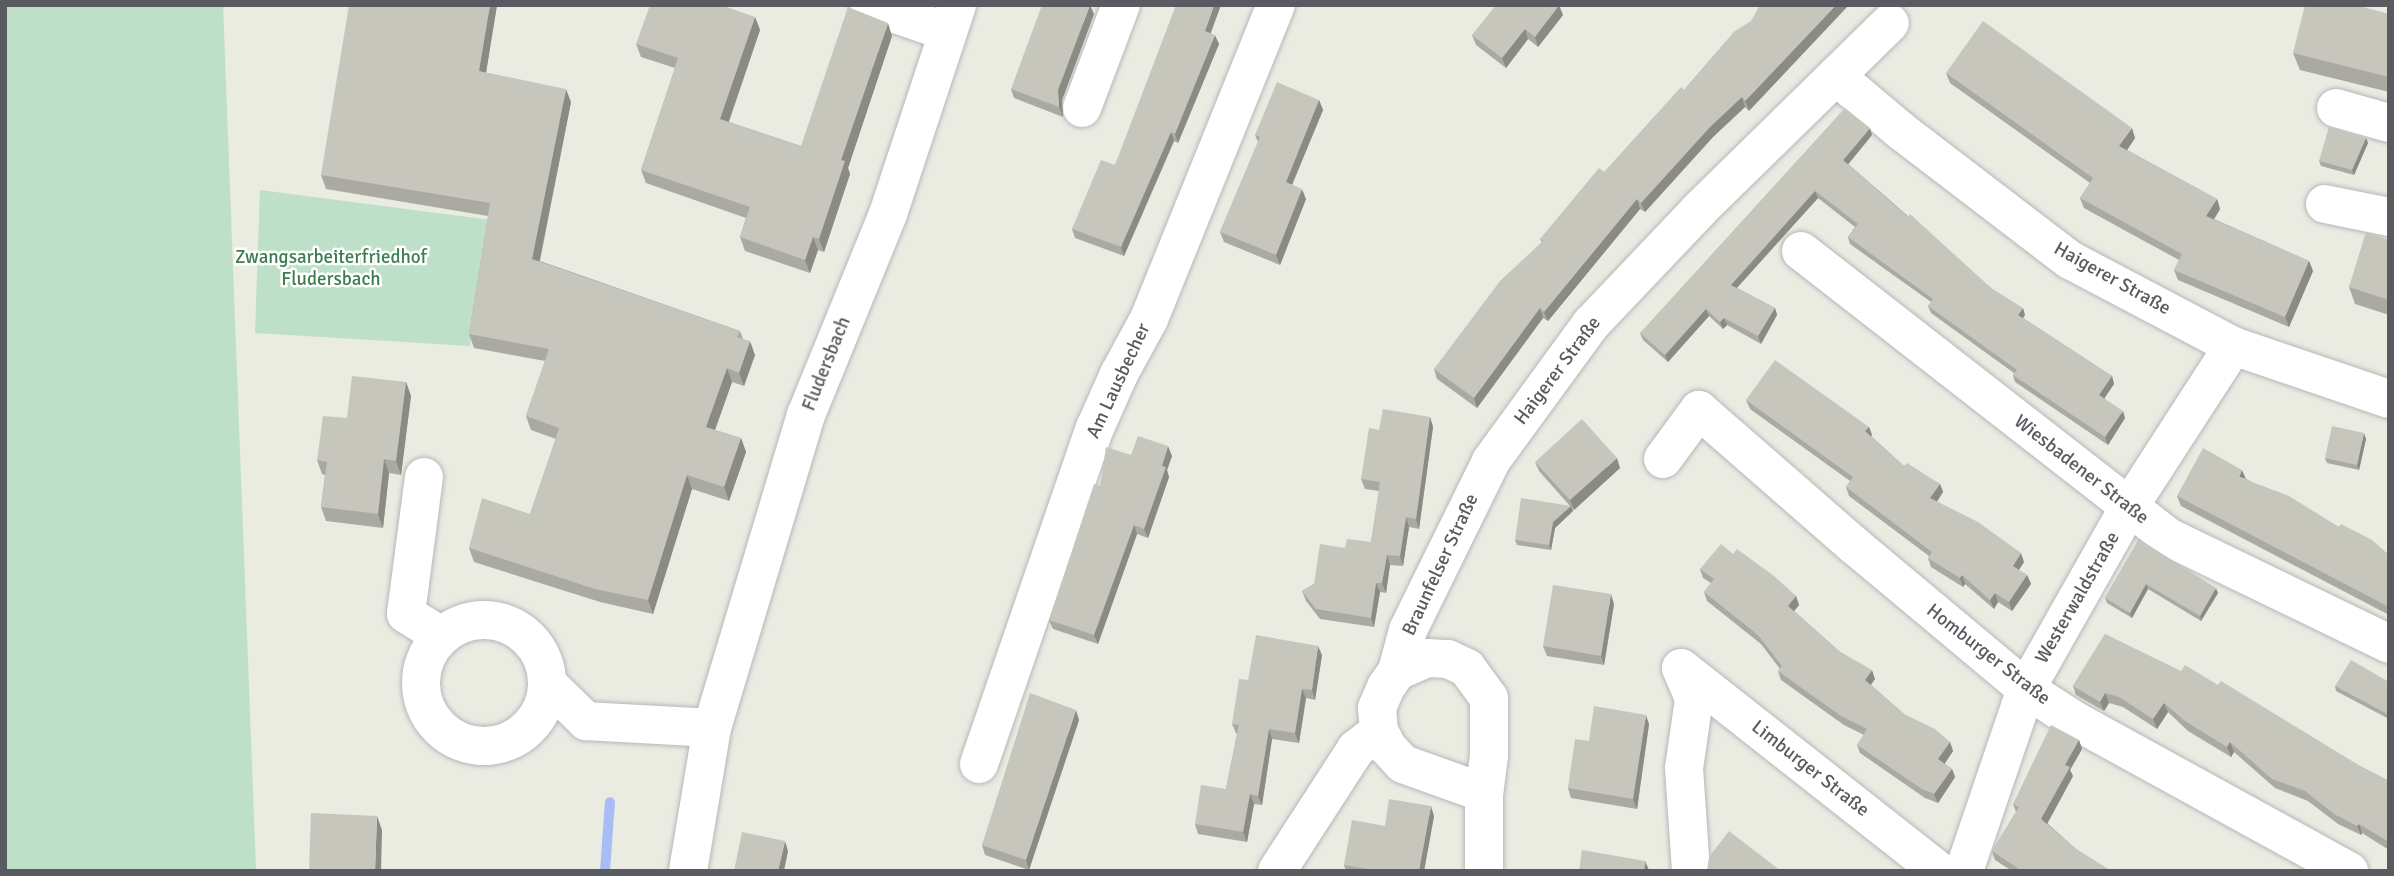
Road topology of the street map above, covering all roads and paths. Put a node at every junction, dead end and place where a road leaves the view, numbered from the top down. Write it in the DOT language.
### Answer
graph roads {
  1 [pos="869,5"];
  2 [pos="1121,5"];
  3 [pos="1276,5"];
  4 [pos="952,18"];
  5 [pos="1890,23"];
  6 [pos="1836,76"];
  7 [pos="1083,108"];
  8 [pos="2336,108"];
  9 [pos="2389,123"];
  10 [pos="2325,204"];
  11 [pos="2389,217"];
  12 [pos="1801,251"];
  13 [pos="2233,346"];
  14 [pos="2389,398"];
  15 [pos="1663,459"];
  16 [pos="1491,461"];
  17 [pos="424,477"];
  18 [pos="2129,507"];
  19 [pos="440,635"];
  20 [pos="2389,645"];
  21 [pos="1398,671"];
  22 [pos="548,685"];
  23 [pos="2026,689"];
  24 [pos="712,728"];
  25 [pos="1379,731"];
  26 [pos="979,764"];
  27 [pos="1484,793"];
  28 [pos="688,871"];
  29 [pos="1277,871"];
  30 [pos="1484,871"];
  31 [pos="1691,871"];
  32 [pos="1939,871"];
  33 [pos="1964,871"];
  34 [pos="2349,871"];
  1 -- 4 [label="street"];
  2 -- 7 [label="street"];
  3 -- 26 [label="street, Am Lausbecher"];
  4 -- 24 [label="street, Fludersbach"];
  5 -- 6 [label="street, Haigerer Straße"];
  6 -- 13 [label="street, Haigerer Straße"];
  6 -- 16 [label="street, Haigerer Straße"];
  8 -- 9 [label="street"];
  10 -- 11 [label="street"];
  12 -- 18 [label="street, Wiesbadener Straße"];
  13 -- 14 [label="street, Haigerer Straße"];
  13 -- 18 [label="street, Westerwaldstraße"];
  15 -- 23 [label="street, Homburger Straße"];
  16 -- 21 [label="street, Braunfelser Straße"];
  17 -- 19 [label="street"];
  18 -- 20 [label="street, Wiesbadener Straße"];
  18 -- 23 [label="street, Westerwaldstraße"];
  19 -- 22 [label="street"];
  19 -- 22 [label="street"];
  21 -- 25 [label="street, Braunfelser Straße"];
  21 -- 27 [label="street, Braunfelser Straße"];
  22 -- 24 [label="street"];
  23 -- 33 [label="street, Westerwaldstraße"];
  23 -- 34 [label="street, Homburger Straße"];
  24 -- 28 [label="street, Fludersbach"];
  25 -- 27 [label="street"];
  25 -- 29 [label="street"];
  27 -- 30 [label="street, Braunfelser Straße"];
  31 -- 32 [label="street, Limburger Straße"];
}
